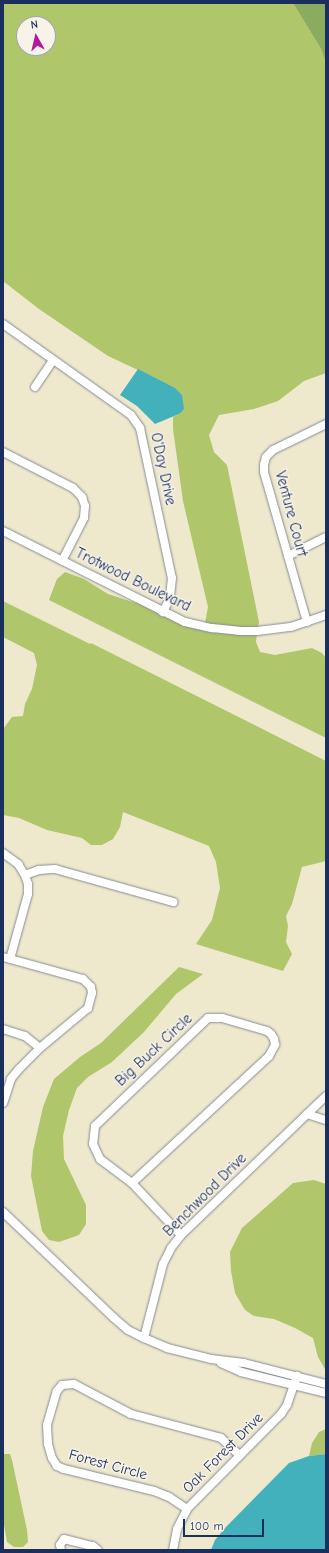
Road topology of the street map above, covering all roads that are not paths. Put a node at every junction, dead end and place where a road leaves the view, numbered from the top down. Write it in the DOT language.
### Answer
graph roads {
  1 [pos="3,324"];
  2 [pos="53,360"];
  3 [pos="35,387"];
  4 [pos="326,424"];
  5 [pos="3,452"];
  6 [pos="3,531"];
  7 [pos="326,537"];
  8 [pos="288,556"];
  9 [pos="62,561"];
  10 [pos="163,612"];
  11 [pos="326,615"];
  12 [pos="306,622"];
  13 [pos="3,854"];
  14 [pos="25,875"];
  15 [pos="173,902"];
  16 [pos="6,958"];
  17 [pos="3,1029"];
  18 [pos="40,1048"];
  19 [pos="326,1096"];
  20 [pos="3,1102"];
  21 [pos="307,1114"];
  22 [pos="326,1120"];
  23 [pos="132,1183"];
  24 [pos="3,1212"];
  25 [pos="181,1235"];
  26 [pos="144,1338"];
  27 [pos="211,1359"];
  28 [pos="297,1376"];
  29 [pos="326,1384"];
  30 [pos="294,1385"];
  31 [pos="326,1393"];
  32 [pos="239,1455"];
  33 [pos="187,1509"];
  34 [pos="61,1550"];
  35 [pos="98,1550"];
  36 [pos="173,1550"];
  1 -- 2 [label="street, O'Day Drive"];
  2 -- 3 [label="street"];
  2 -- 10 [label="street, O'Day Drive"];
  4 -- 8 [label="street, Venture Court"];
  5 -- 9 [label="street"];
  6 -- 9 [label="street, Trotwood Boulevard"];
  7 -- 8 [label="street"];
  8 -- 12 [label="street, Venture Court"];
  9 -- 10 [label="street, Trotwood Boulevard"];
  10 -- 12 [label="street, Trotwood Boulevard"];
  11 -- 12 [label="street, Trotwood Boulevard"];
  13 -- 14 [label="street"];
  14 -- 15 [label="street"];
  14 -- 16 [label="street"];
  16 -- 18 [label="street"];
  17 -- 18 [label="street"];
  18 -- 20 [label="street"];
  19 -- 21 [label="street, Benchwood Drive"];
  21 -- 22 [label="street"];
  21 -- 25 [label="street, Benchwood Drive"];
  23 -- 23 [label="street, Big Buck Circle"];
  23 -- 25 [label="street, Big Buck Circle"];
  24 -- 26 [label="street"];
  25 -- 26 [label="street, Benchwood Drive"];
  26 -- 27 [label="street"];
  27 -- 28 [label="street"];
  27 -- 30 [label="street"];
  28 -- 29 [label="street"];
  28 -- 30 [label="street, Oak Forest Drive"];
  30 -- 31 [label="street"];
  30 -- 32 [label="street, Oak Forest Drive"];
  32 -- 33 [label="street, Oak Forest Drive"];
  32 -- 33 [label="street, Forest Circle"];
  33 -- 36 [label="street, Oak Forest Drive"];
  34 -- 35 [label="street"];
}
